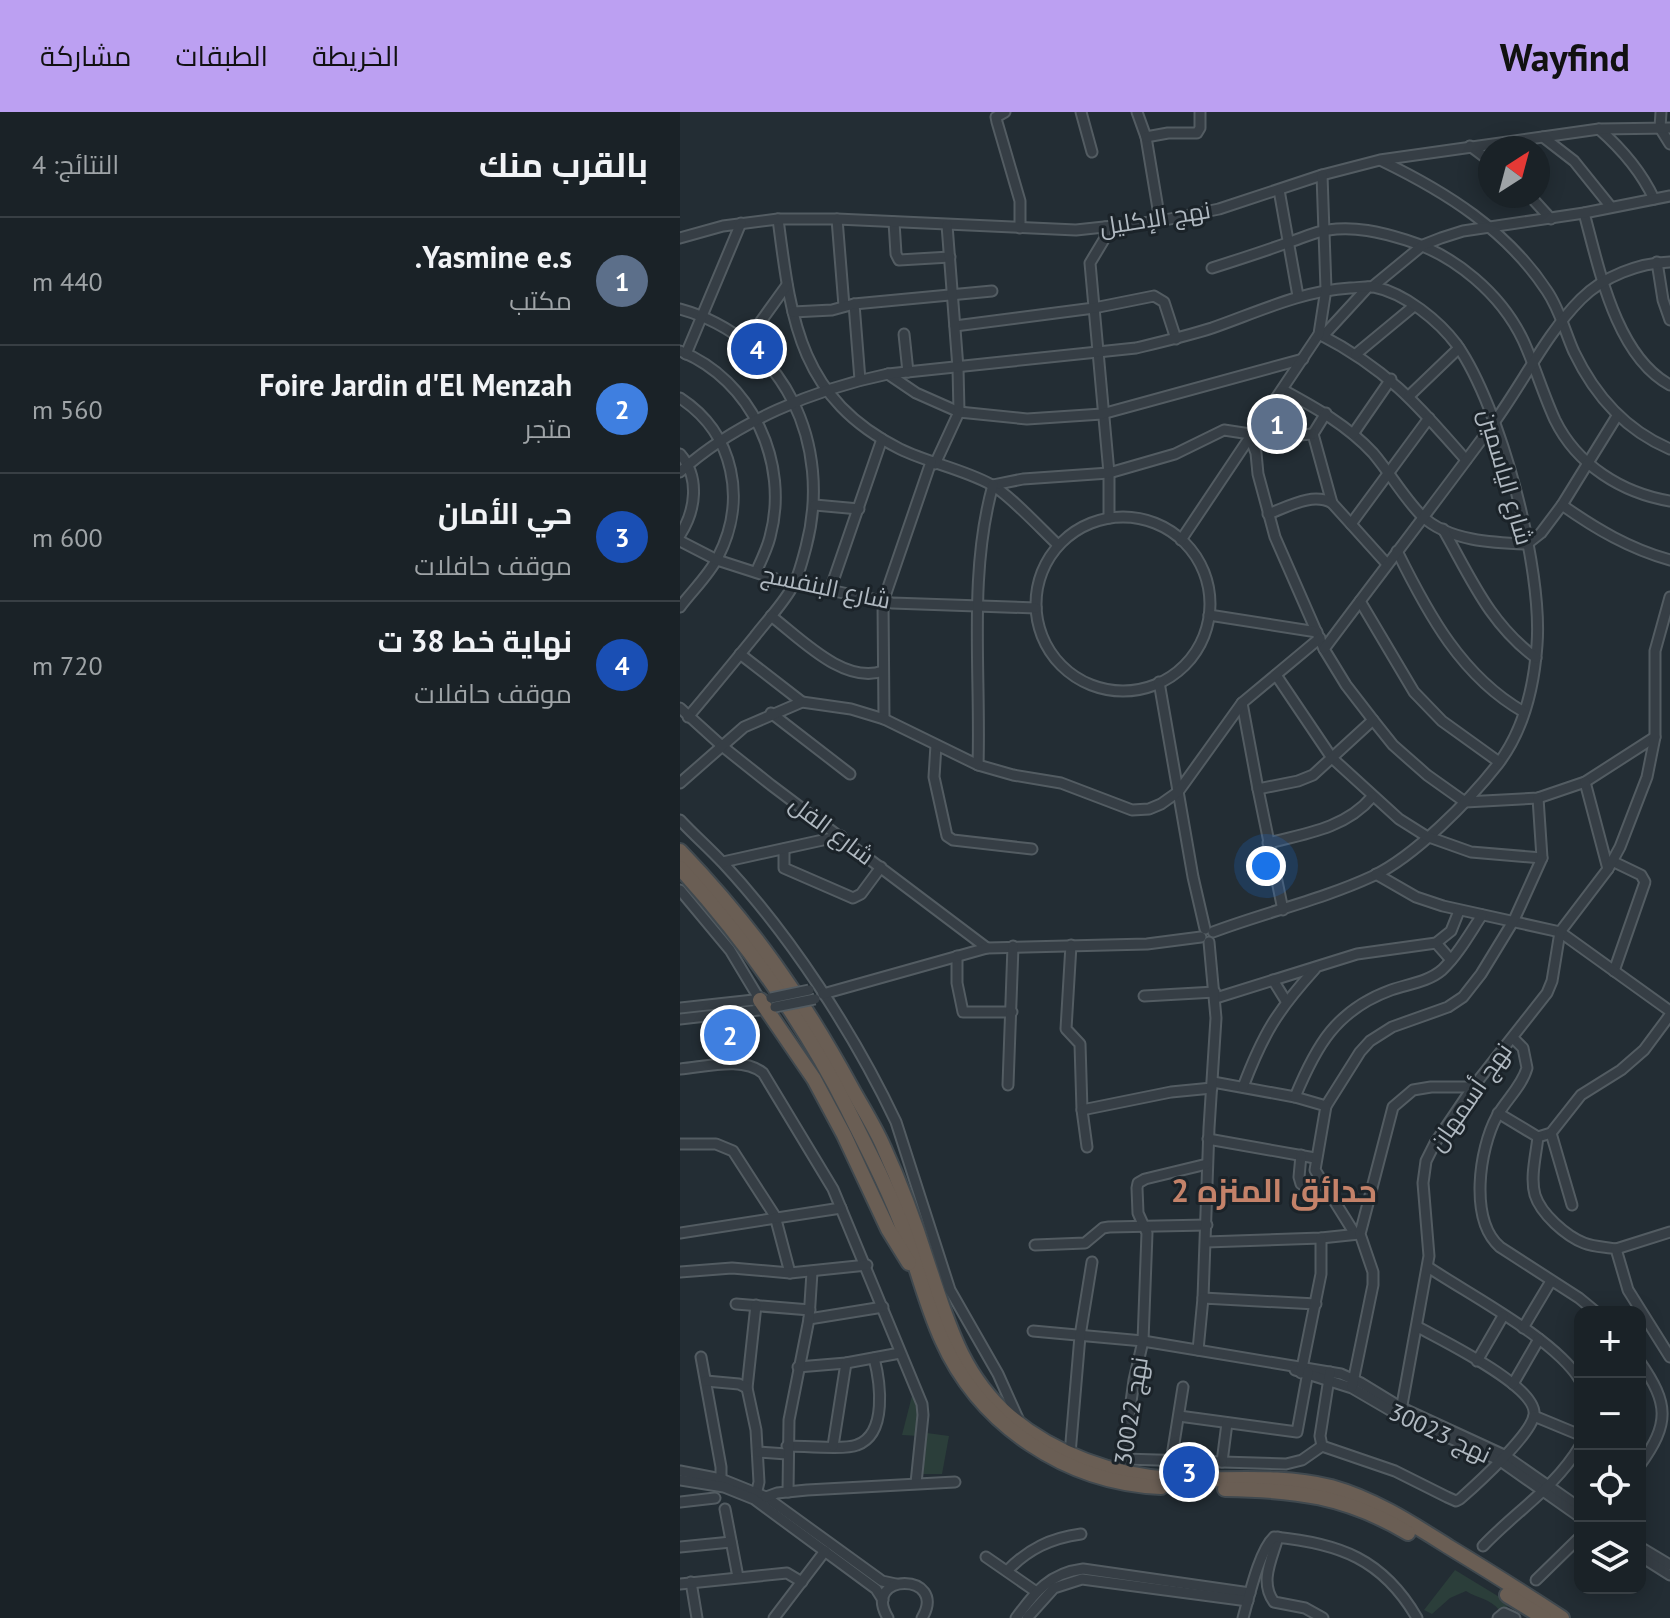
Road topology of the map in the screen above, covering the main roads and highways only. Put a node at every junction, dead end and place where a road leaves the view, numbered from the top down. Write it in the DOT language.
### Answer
graph roads {
  1 [pos="680,851"];
  2 [pos="680,868"];
  3 [pos="680,878"];
  4 [pos="707,898"];
  5 [pos="768,1003"];
  6 [pos="920,1277"];
  7 [pos="1122,1470"];
  8 [pos="1544,1618"];
  9 [pos="1562,1618"];
  1 -- 7 [label="highway"];
  2 -- 4 [label="highway"];
  3 -- 4 [label="highway"];
  4 -- 6 [label="highway"];
  5 -- 6 [label="highway"];
  6 -- 7 [label="highway"];
  7 -- 8 [label="highway"];
  7 -- 9 [label="highway"];
}
